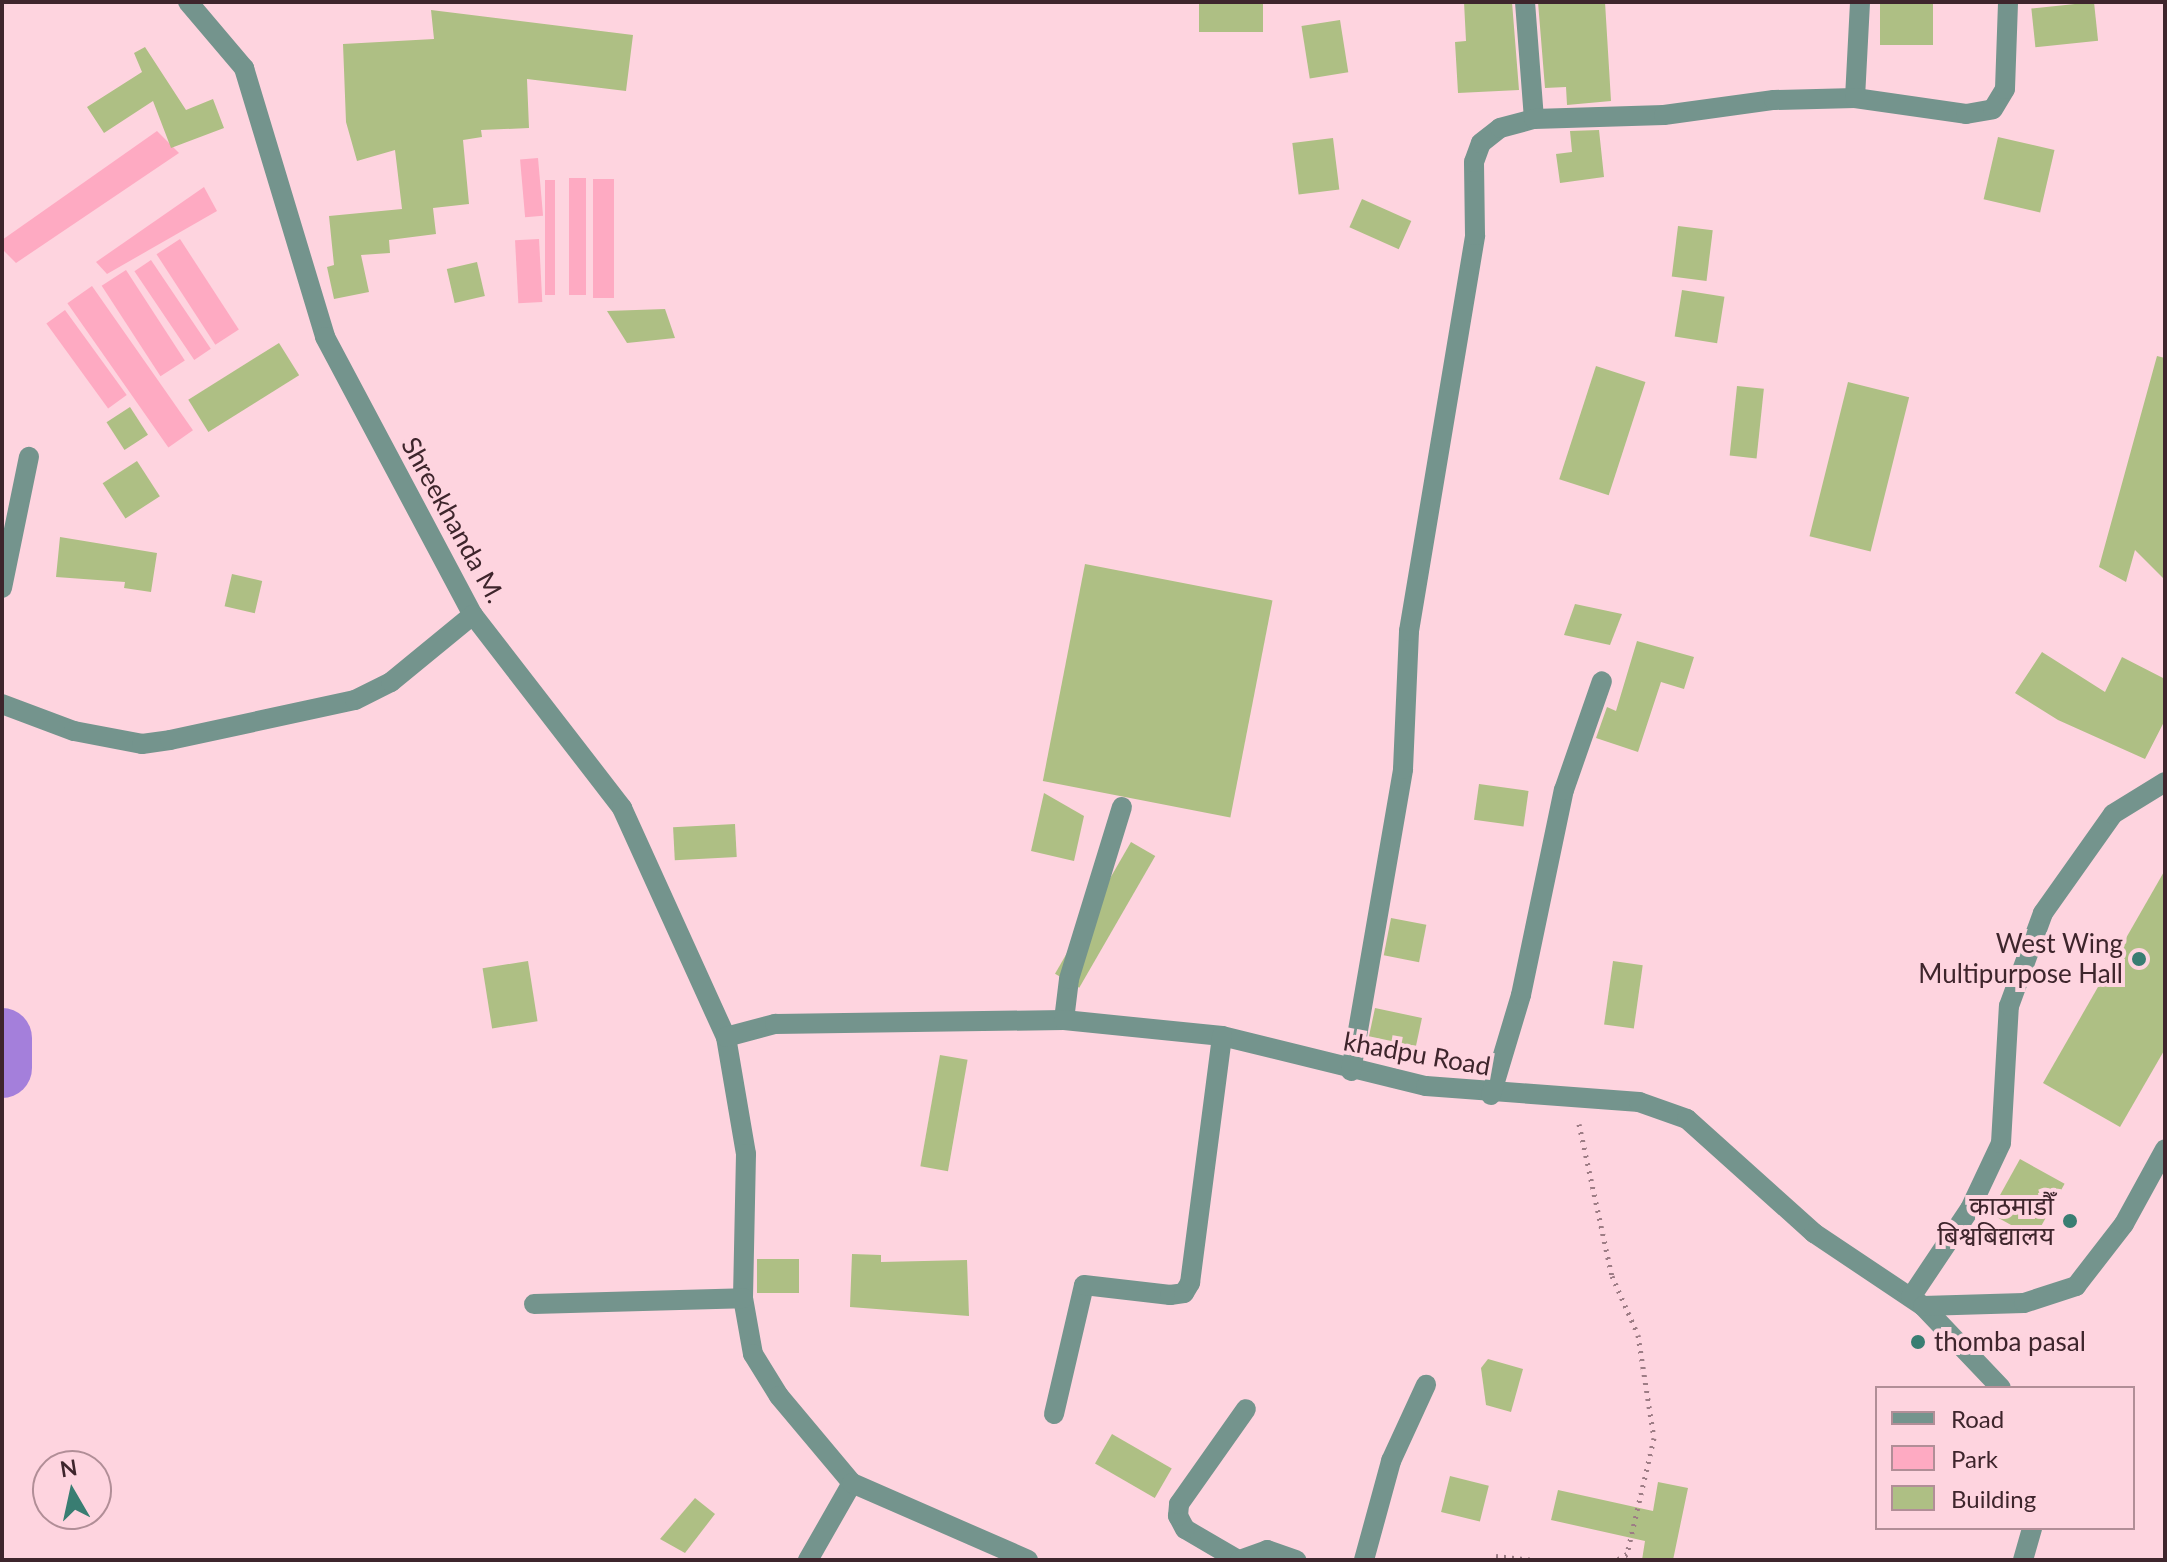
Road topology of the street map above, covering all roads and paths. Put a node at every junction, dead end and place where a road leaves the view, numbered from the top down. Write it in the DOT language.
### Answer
graph roads {
  1 [pos="188,2"];
  2 [pos="1525,2"];
  3 [pos="1860,2"];
  4 [pos="2008,2"];
  5 [pos="1855,98"];
  6 [pos="1534,119"];
  7 [pos="29,457"];
  8 [pos="2,588"];
  9 [pos="473,615"];
  10 [pos="1602,681"];
  11 [pos="2,704"];
  12 [pos="2165,782"];
  13 [pos="1122,807"];
  14 [pos="1064,1020"];
  15 [pos="1222,1036"];
  16 [pos="726,1037"];
  17 [pos="1351,1071"];
  18 [pos="1491,1095"];
  19 [pos="1573,1096"];
  20 [pos="2165,1149"];
  21 [pos="743,1298"];
  22 [pos="1917,1301"];
  23 [pos="534,1304"];
  24 [pos="1426,1385"];
  25 [pos="1999,1386"];
  26 [pos="1246,1409"];
  27 [pos="1054,1414"];
  28 [pos="852,1483"];
  29 [pos="2031,1530"];
  30 [pos="1496,1556"];
  31 [pos="808,1560"];
  32 [pos="1028,1560"];
  33 [pos="1239,1560"];
  34 [pos="1296,1560"];
  35 [pos="1364,1560"];
  36 [pos="1532,1560"];
  37 [pos="1617,1560"];
  38 [pos="2023,1560"];
  1 -- 9 [label="street, Shreekhanda M."];
  2 -- 6 [label="street"];
  3 -- 5 [label="street"];
  4 -- 5 [label="street"];
  5 -- 6 [label="street"];
  6 -- 17 [label="street"];
  7 -- 8 [label="street"];
  9 -- 11 [label="street"];
  9 -- 16 [label="street, Shreekhanda M."];
  10 -- 18 [label="street"];
  12 -- 22 [label="street"];
  13 -- 14 [label="street"];
  14 -- 15 [label="street, khadpu Road"];
  14 -- 16 [label="street, khadpu Road"];
  15 -- 17 [label="street, khadpu Road"];
  15 -- 27 [label="street"];
  16 -- 21 [label="street, Shreekhanda M."];
  17 -- 18 [label="street, khadpu Road"];
  18 -- 19 [label="street, khadpu Road"];
  19 -- 22 [label="street, khadpu Road"];
  19 -- 37 [label="path"];
  20 -- 22 [label="street"];
  21 -- 23 [label="street"];
  21 -- 28 [label="street, Shreekhanda M."];
  22 -- 25 [label="street, khadpu Road"];
  24 -- 35 [label="street"];
  26 -- 33 [label="street"];
  28 -- 31 [label="street"];
  28 -- 32 [label="street"];
  29 -- 38 [label="street"];
  30 -- 36 [label="path"];
  33 -- 34 [label="street"];
}
